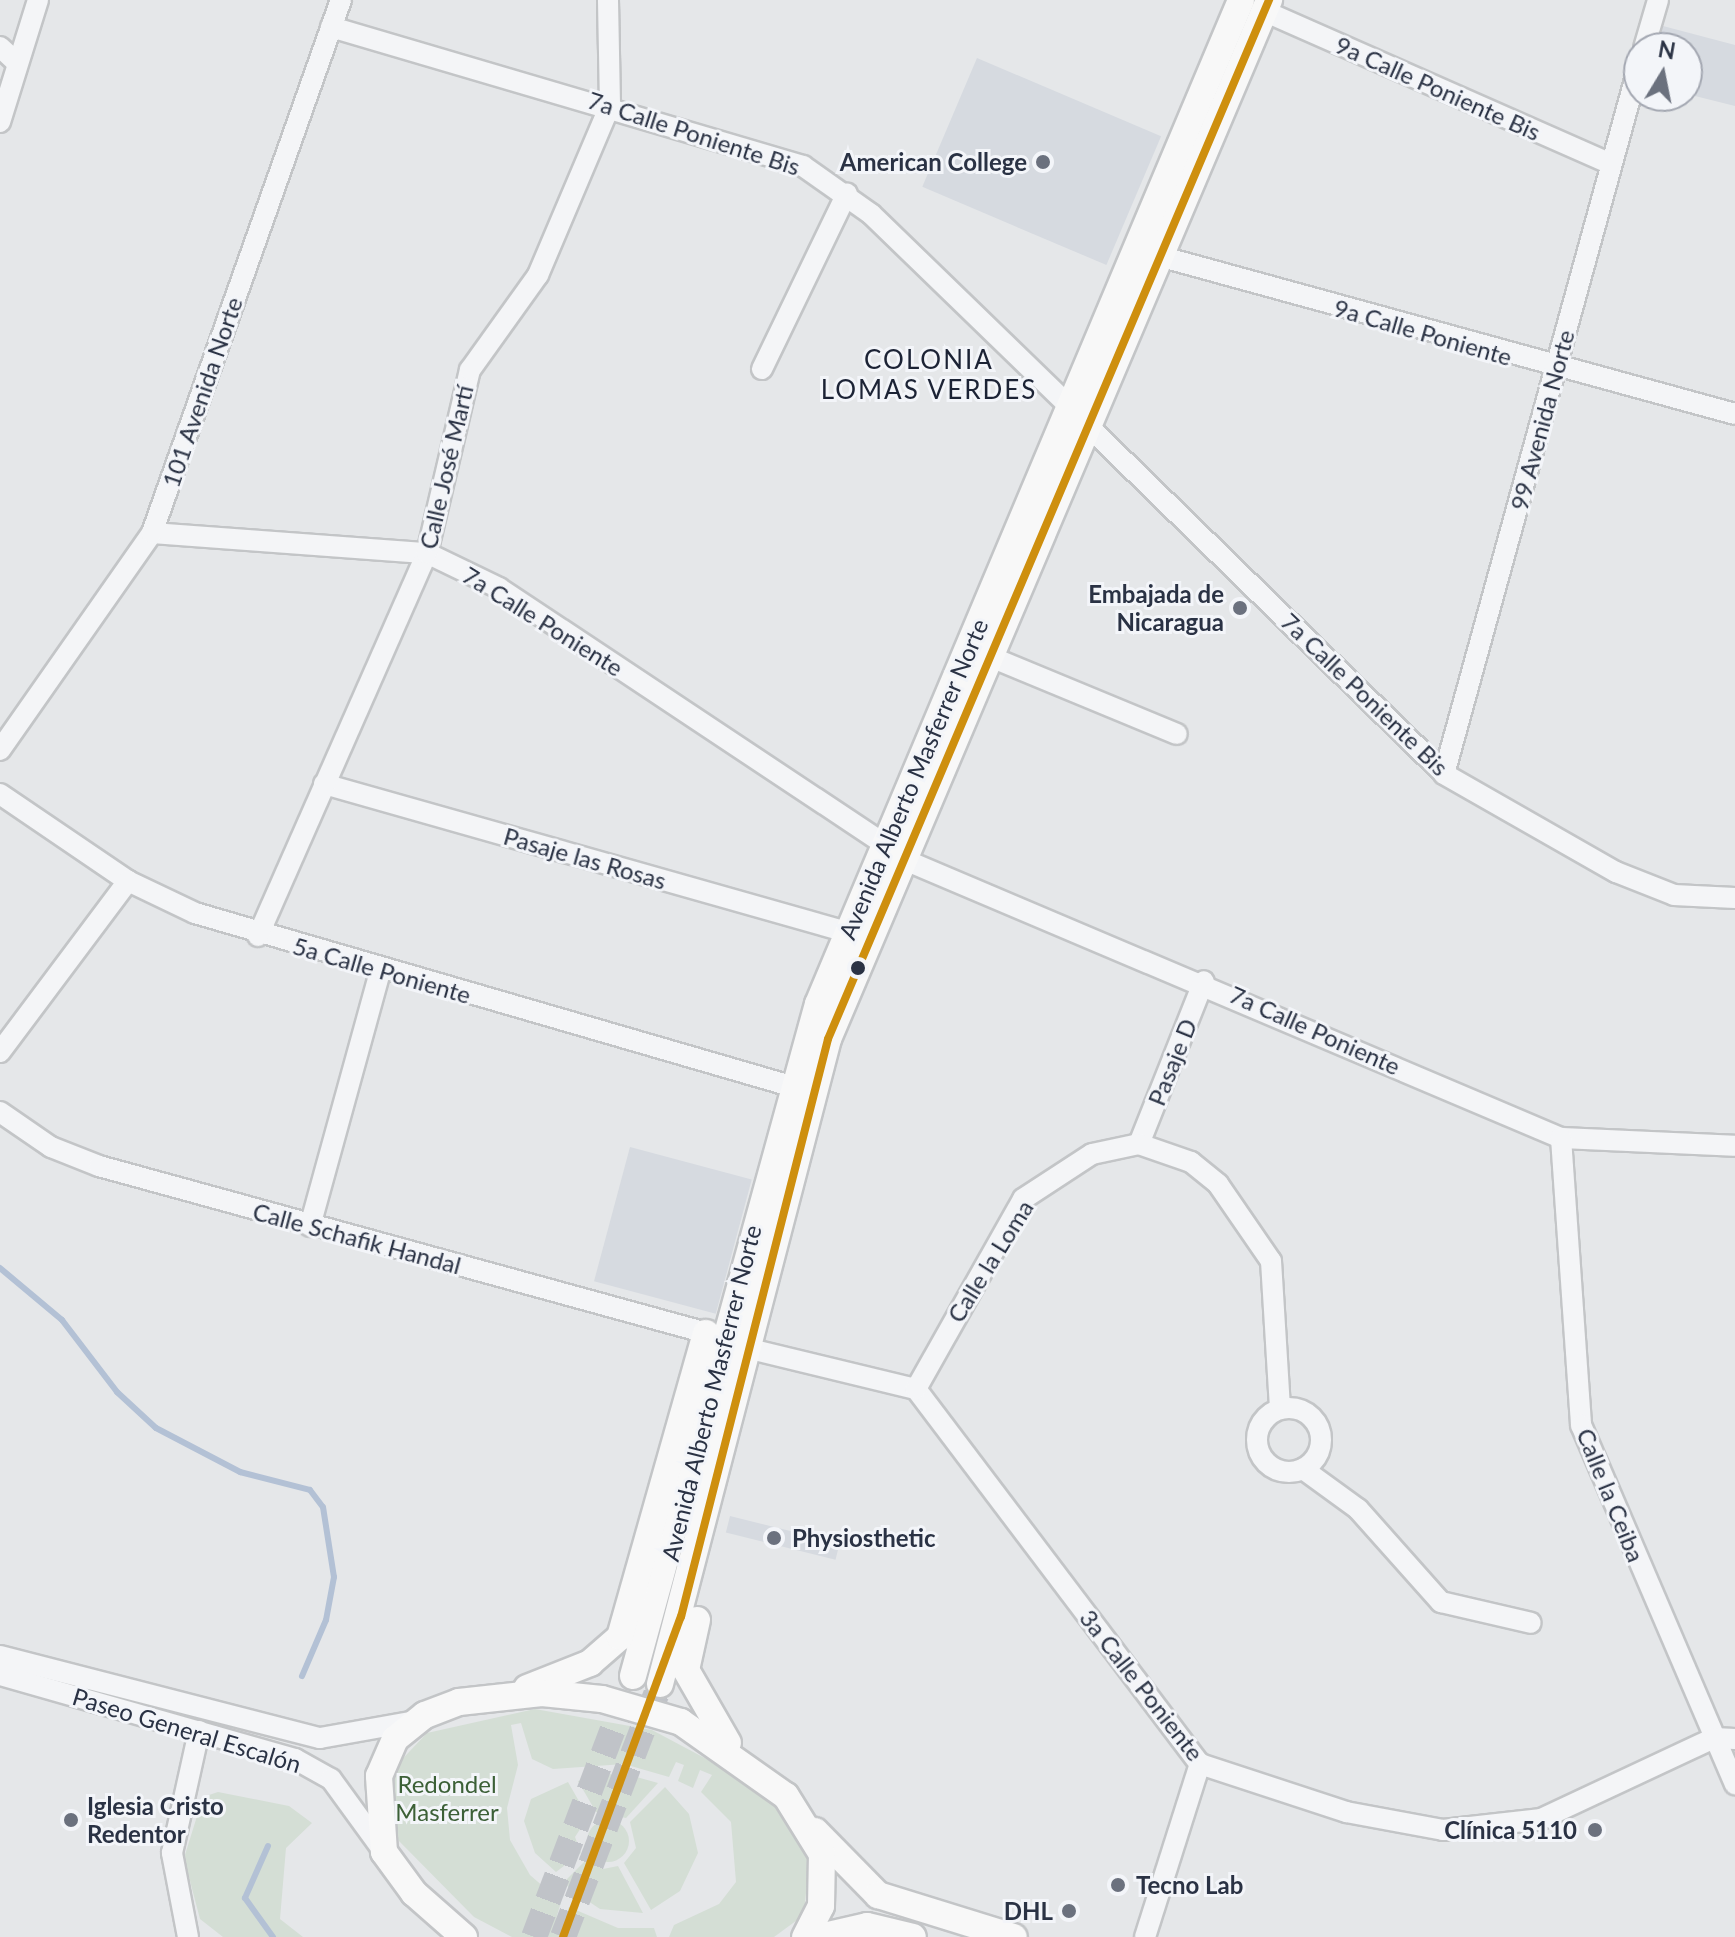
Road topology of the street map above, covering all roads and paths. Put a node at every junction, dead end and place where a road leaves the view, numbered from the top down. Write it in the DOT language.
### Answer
graph roads {
  1 [pos="38,0"];
  2 [pos="341,0"];
  3 [pos="608,0"];
  4 [pos="1658,0"];
  5 [pos="1250,3"];
  6 [pos="331,27"];
  7 [pos="1649,32"];
  8 [pos="0,47"];
  9 [pos="17,63"];
  10 [pos="610,105"];
  11 [pos="1626,112"];
  12 [pos="0,122"];
  13 [pos="1611,164"];
  14 [pos="847,193"];
  15 [pos="1159,256"];
  16 [pos="762,369"];
  17 [pos="1556,370"];
  18 [pos="1735,414"];
  19 [pos="1079,417"];
  20 [pos="152,533"];
  21 [pos="427,553"];
  22 [pos="991,657"];
  23 [pos="1177,734"];
  24 [pos="0,750"];
  25 [pos="1444,774"];
  26 [pos="324,784"];
  27 [pos="0,794"];
  28 [pos="896,853"];
  29 [pos="128,881"];
  30 [pos="1735,898"];
  31 [pos="847,932"];
  32 [pos="258,936"];
  33 [pos="381,969"];
  34 [pos="1204,981"];
  35 [pos="0,1052"];
  36 [pos="791,1086"];
  37 [pos="0,1112"];
  38 [pos="1561,1138"];
  39 [pos="1139,1144"];
  40 [pos="1735,1146"];
  41 [pos="310,1226"];
  42 [pos="726,1340"];
  43 [pos="916,1389"];
  44 [pos="1280,1409"];
  45 [pos="1303,1469"];
  46 [pos="1531,1623"];
  47 [pos="0,1656"];
  48 [pos="0,1675"];
  49 [pos="633,1676"];
  50 [pos="660,1684"];
  51 [pos="504,1696"];
  52 [pos="415,1721"];
  53 [pos="199,1731"];
  54 [pos="1725,1738"];
  55 [pos="738,1756"];
  56 [pos="1200,1764"];
  57 [pos="1735,1784"];
  58 [pos="813,1829"];
  59 [pos="384,1852"];
  60 [pos="454,1932"];
  61 [pos="188,1937"];
  62 [pos="805,1937"];
  63 [pos="820,1937"];
  64 [pos="913,1937"];
  65 [pos="1014,1937"];
  66 [pos="1145,1937"];
  1 -- 9 [label="street"];
  2 -- 6 [label="street, 101 Avenida Norte"];
  3 -- 10 [label="street, Calle José Martí"];
  4 -- 7 [label="street"];
  5 -- 13 [label="street, 9a Calle Poniente Bis"];
  5 -- 15 [label="main road, Avenida Alberto Masferrer Norte"];
  5 -- 19 [label="main road, Avenida Alberto Masferrer Norte"];
  6 -- 10 [label="street, 7a Calle Poniente Bis"];
  6 -- 20 [label="street, 101 Avenida Norte"];
  8 -- 9 [label="street"];
  9 -- 12 [label="street"];
  10 -- 14 [label="street, 7a Calle Poniente Bis"];
  10 -- 21 [label="street, Calle José Martí"];
  11 -- 13 [label="street, 99 Avenida Norte"];
  13 -- 17 [label="street, 99 Avenida Norte"];
  14 -- 16 [label="street"];
  14 -- 19 [label="street, 7a Calle Poniente Bis"];
  15 -- 17 [label="street, 9a Calle Poniente"];
  15 -- 19 [label="main road, Avenida Alberto Masferrer Norte"];
  17 -- 18 [label="street, 9a Calle Poniente"];
  17 -- 25 [label="street, 99 Avenida Norte"];
  19 -- 22 [label="main road, Avenida Alberto Masferrer Norte"];
  19 -- 25 [label="street, 7a Calle Poniente Bis"];
  19 -- 28 [label="main road, Avenida Alberto Masferrer Norte"];
  20 -- 21 [label="street, 7a Calle Poniente"];
  20 -- 24 [label="street, 101 Avenida Norte"];
  21 -- 26 [label="street, Calle José Martí"];
  21 -- 28 [label="street, 7a Calle Poniente"];
  22 -- 23 [label="street"];
  22 -- 28 [label="main road, Avenida Alberto Masferrer Norte"];
  25 -- 30 [label="street, 7a Calle Poniente Bis"];
  26 -- 31 [label="street, Pasaje las Rosas"];
  26 -- 32 [label="street, Calle José Martí"];
  27 -- 29 [label="street, 5a Calle Poniente"];
  28 -- 31 [label="main road, Avenida Alberto Masferrer Norte"];
  28 -- 34 [label="street, 7a Calle Poniente"];
  28 -- 42 [label="main road, Avenida Alberto Masferrer Norte"];
  29 -- 32 [label="street, 5a Calle Poniente"];
  29 -- 35 [label="street"];
  31 -- 36 [label="main road, Avenida Alberto Masferrer Norte"];
  32 -- 33 [label="street, 5a Calle Poniente"];
  33 -- 36 [label="street, 5a Calle Poniente"];
  33 -- 41 [label="street"];
  34 -- 38 [label="street, 7a Calle Poniente"];
  34 -- 39 [label="street, Pasaje D"];
  36 -- 42 [label="main road, Avenida Alberto Masferrer Norte"];
  37 -- 41 [label="street, Calle Schafik Handal"];
  38 -- 40 [label="street, 7a Calle Poniente"];
  38 -- 54 [label="street, Calle la Ceiba"];
  39 -- 43 [label="street, Calle la Loma"];
  39 -- 44 [label="street"];
  41 -- 42 [label="street, Calle Schafik Handal"];
  42 -- 43 [label="street, Calle Schafik Handal"];
  42 -- 49 [label="main road, Avenida Alberto Masferrer Norte"];
  42 -- 50 [label="main road, Avenida Alberto Masferrer Norte"];
  42 -- 51 [label="main road"];
  42 -- 55 [label="main road"];
  43 -- 56 [label="street, 3a Calle Poniente"];
  44 -- 45 [label="street"];
  44 -- 45 [label="street"];
  45 -- 46 [label="street"];
  47 -- 52 [label="street, Paseo General Escalón"];
  48 -- 53 [label="street, Paseo General Escalón"];
  51 -- 52 [label="main road"];
  51 -- 55 [label="main road"];
  52 -- 59 [label="main road"];
  53 -- 59 [label="street, Paseo General Escalón"];
  53 -- 61 [label="street"];
  54 -- 56 [label="street, 3a Calle Poniente"];
  54 -- 57 [label="street, Calle la Ceiba"];
  55 -- 58 [label="main road"];
  56 -- 66 [label="street"];
  58 -- 62 [label="main road"];
  58 -- 65 [label="main road"];
  59 -- 60 [label="main road"];
  63 -- 64 [label="main road"];
}
